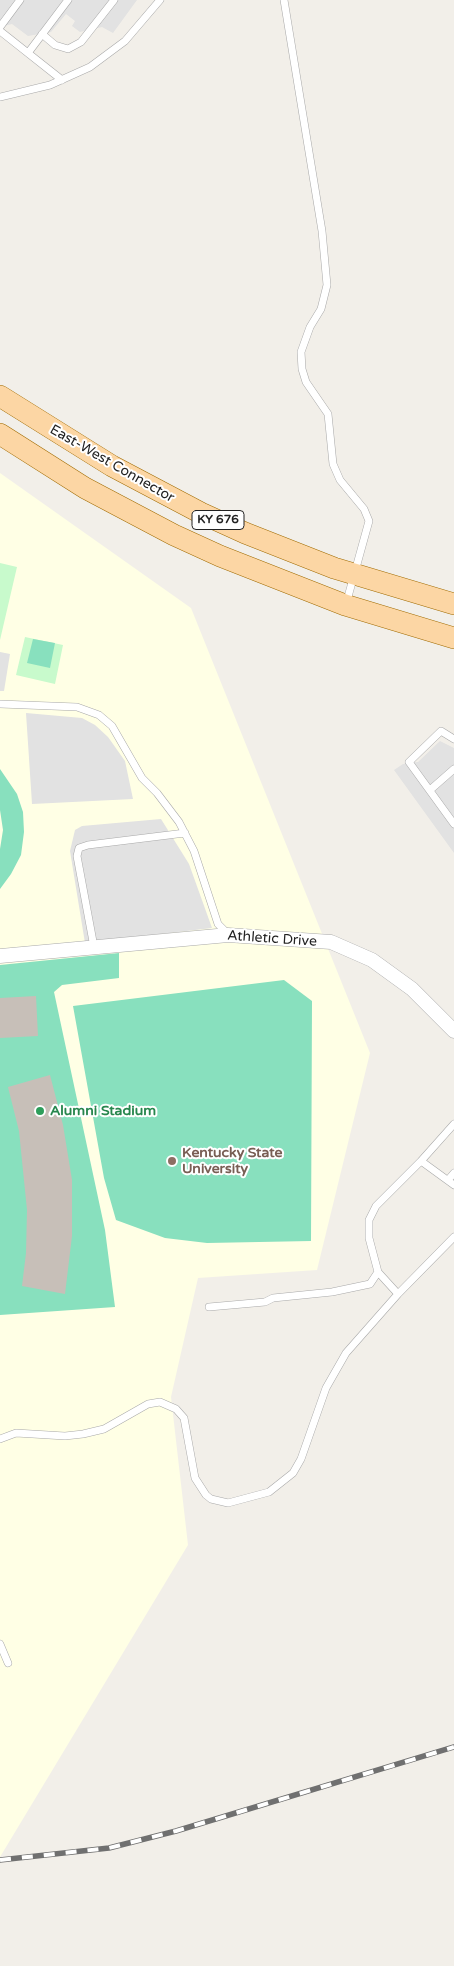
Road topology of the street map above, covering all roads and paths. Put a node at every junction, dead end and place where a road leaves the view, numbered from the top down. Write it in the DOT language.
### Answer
graph roads {
  1 [pos="20,0"];
  2 [pos="68,0"];
  3 [pos="114,0"];
  4 [pos="160,0"];
  5 [pos="284,0"];
  6 [pos="0,26"];
  7 [pos="0,31"];
  8 [pos="42,34"];
  9 [pos="28,53"];
  10 [pos="62,80"];
  11 [pos="0,97"];
  12 [pos="0,396"];
  13 [pos="0,434"];
  14 [pos="355,574"];
  15 [pos="454,604"];
  16 [pos="345,605"];
  17 [pos="454,638"];
  18 [pos="0,704"];
  19 [pos="454,739"];
  20 [pos="454,768"];
  21 [pos="430,790"];
  22 [pos="452,818"];
  23 [pos="185,833"];
  24 [pos="228,935"];
  25 [pos="94,947"];
  26 [pos="0,956"];
  27 [pos="454,1031"];
  28 [pos="454,1124"];
  29 [pos="420,1161"];
  30 [pos="454,1173"];
  31 [pos="451,1182"];
  32 [pos="454,1237"];
  33 [pos="378,1272"];
  34 [pos="398,1294"];
  35 [pos="208,1307"];
  36 [pos="0,1439"];
  37 [pos="0,1644"];
  38 [pos="8,1663"];
  1 -- 6 [label="lane"];
  2 -- 8 [label="lane"];
  3 -- 8 [label="lane"];
  4 -- 10 [label="lane"];
  5 -- 14 [label="lane"];
  7 -- 9 [label="lane"];
  8 -- 9 [label="lane"];
  9 -- 10 [label="lane"];
  10 -- 11 [label="lane"];
  12 -- 14 [label="main road, East-West Connector / KY 676"];
  13 -- 16 [label="main road, KY 676"];
  14 -- 15 [label="main road, East-West Connector / KY 676"];
  14 -- 16 [label="lane"];
  16 -- 17 [label="main road, KY 676"];
  18 -- 23 [label="lane"];
  19 -- 21 [label="lane"];
  20 -- 21 [label="lane"];
  21 -- 22 [label="lane"];
  23 -- 24 [label="lane"];
  23 -- 25 [label="lane"];
  24 -- 25 [label="street, Athletic Drive"];
  24 -- 27 [label="street, Athletic Drive"];
  25 -- 26 [label="street, Athletic Drive"];
  28 -- 29 [label="lane"];
  29 -- 31 [label="lane"];
  29 -- 33 [label="lane"];
  30 -- 31 [label="lane"];
  32 -- 34 [label="lane"];
  33 -- 34 [label="lane"];
  33 -- 35 [label="lane"];
  34 -- 36 [label="lane"];
  37 -- 38 [label="lane"];
}
